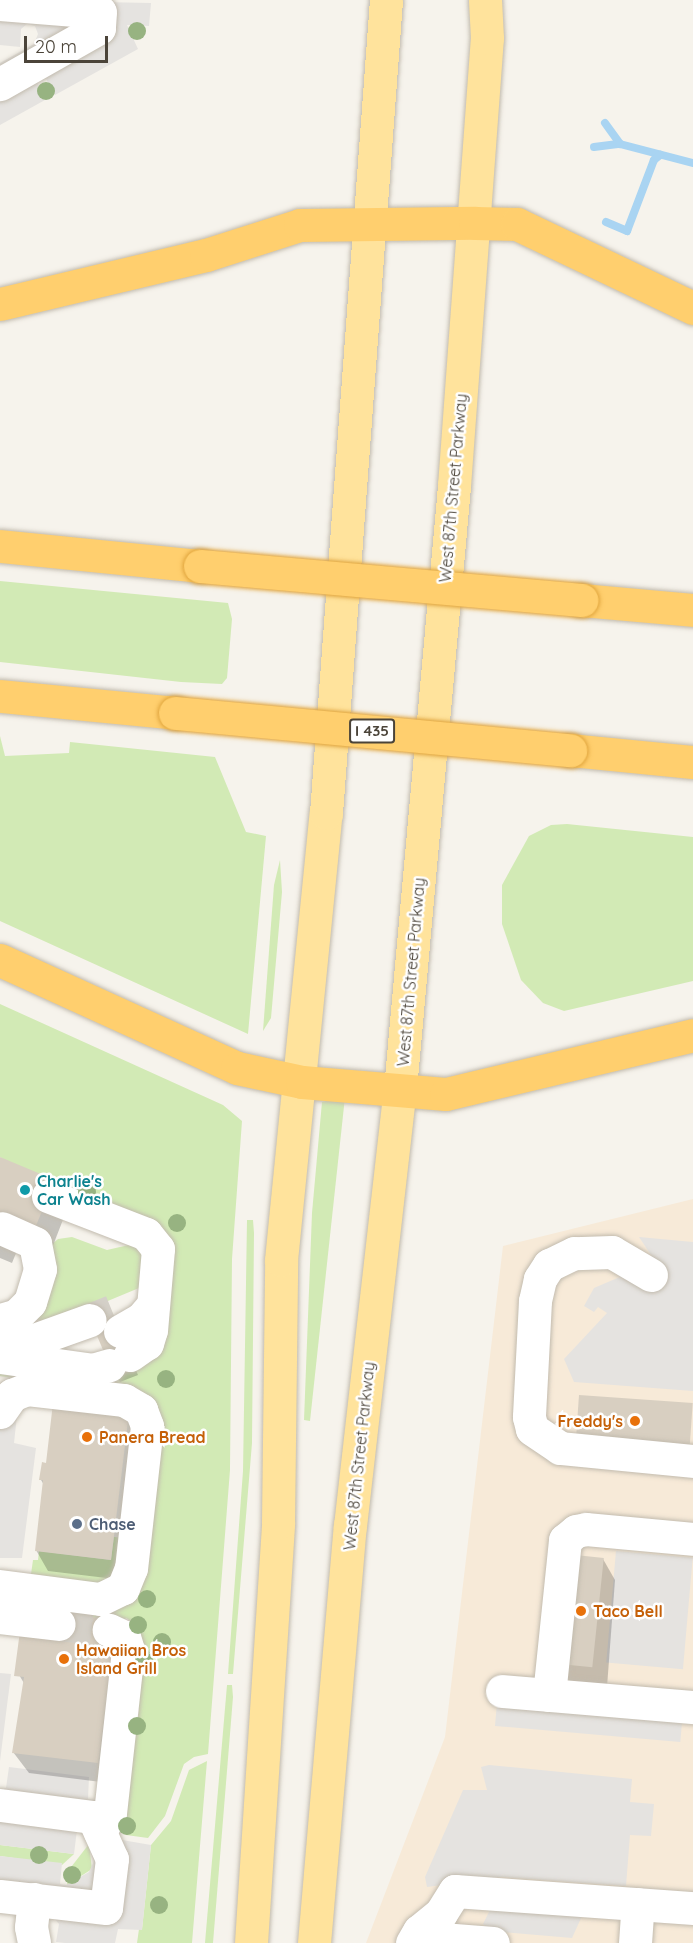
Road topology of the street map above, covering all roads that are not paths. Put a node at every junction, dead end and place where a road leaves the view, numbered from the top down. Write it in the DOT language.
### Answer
graph roads {
  1 [pos="386,0"];
  2 [pos="485,0"];
  3 [pos="0,4"];
  4 [pos="0,84"];
  5 [pos="372,222"];
  6 [pos="475,223"];
  7 [pos="0,304"];
  8 [pos="693,308"];
  9 [pos="0,546"];
  10 [pos="693,610"];
  11 [pos="0,696"];
  12 [pos="693,762"];
  13 [pos="0,960"];
  14 [pos="693,1035"];
  15 [pos="302,1083"];
  16 [pos="400,1089"];
  17 [pos="48,1196"];
  18 [pos="132,1228"];
  19 [pos="1,1238"];
  20 [pos="36,1247"];
  21 [pos="651,1275"];
  22 [pos="0,1294"];
  23 [pos="153,1305"];
  24 [pos="0,1320"];
  25 [pos="110,1337"];
  26 [pos="0,1343"];
  27 [pos="15,1359"];
  28 [pos="0,1412"];
  29 [pos="693,1461"];
  30 [pos="693,1539"];
  31 [pos="0,1586"];
  32 [pos="0,1617"];
  33 [pos="59,1624"];
  34 [pos="109,1630"];
  35 [pos="502,1691"];
  36 [pos="549,1695"];
  37 [pos="693,1707"];
  38 [pos="0,1805"];
  39 [pos="100,1832"];
  40 [pos="0,1896"];
  41 [pos="34,1899"];
  42 [pos="638,1904"];
  43 [pos="693,1908"];
  44 [pos="414,1940"];
  45 [pos="34,1943"];
  46 [pos="250,1943"];
  47 [pos="314,1943"];
  48 [pos="493,1943"];
  49 [pos="635,1943"];
  1 -- 5 [label="main road"];
  2 -- 6 [label="main road, West 87th Street Parkway"];
  3 -- 4 [label="lane"];
  5 -- 6 [label="highway"];
  5 -- 7 [label="highway"];
  5 -- 15 [label="main road"];
  6 -- 8 [label="highway"];
  6 -- 16 [label="main road, West 87th Street Parkway"];
  9 -- 10 [label="highway, bridge"];
  11 -- 12 [label="highway, I 435, bridge"];
  13 -- 15 [label="highway"];
  14 -- 16 [label="highway"];
  15 -- 16 [label="highway"];
  15 -- 46 [label="main road"];
  16 -- 47 [label="main road, West 87th Street Parkway"];
  17 -- 18 [label="lane"];
  18 -- 20 [label="lane"];
  18 -- 23 [label="lane"];
  19 -- 20 [label="lane"];
  19 -- 22 [label="lane"];
  20 -- 24 [label="lane"];
  21 -- 29 [label="lane"];
  23 -- 25 [label="lane"];
  23 -- 25 [label="lane"];
  25 -- 26 [label="lane"];
  25 -- 27 [label="lane"];
  28 -- 31 [label="lane"];
  30 -- 36 [label="lane"];
  32 -- 33 [label="lane"];
  34 -- 39 [label="lane"];
  35 -- 36 [label="lane"];
  36 -- 37 [label="lane"];
  38 -- 39 [label="lane"];
  39 -- 41 [label="lane"];
  40 -- 41 [label="lane"];
  41 -- 45 [label="lane"];
  42 -- 43 [label="lane"];
  42 -- 44 [label="lane"];
  42 -- 49 [label="lane"];
  44 -- 48 [label="lane"];
}
